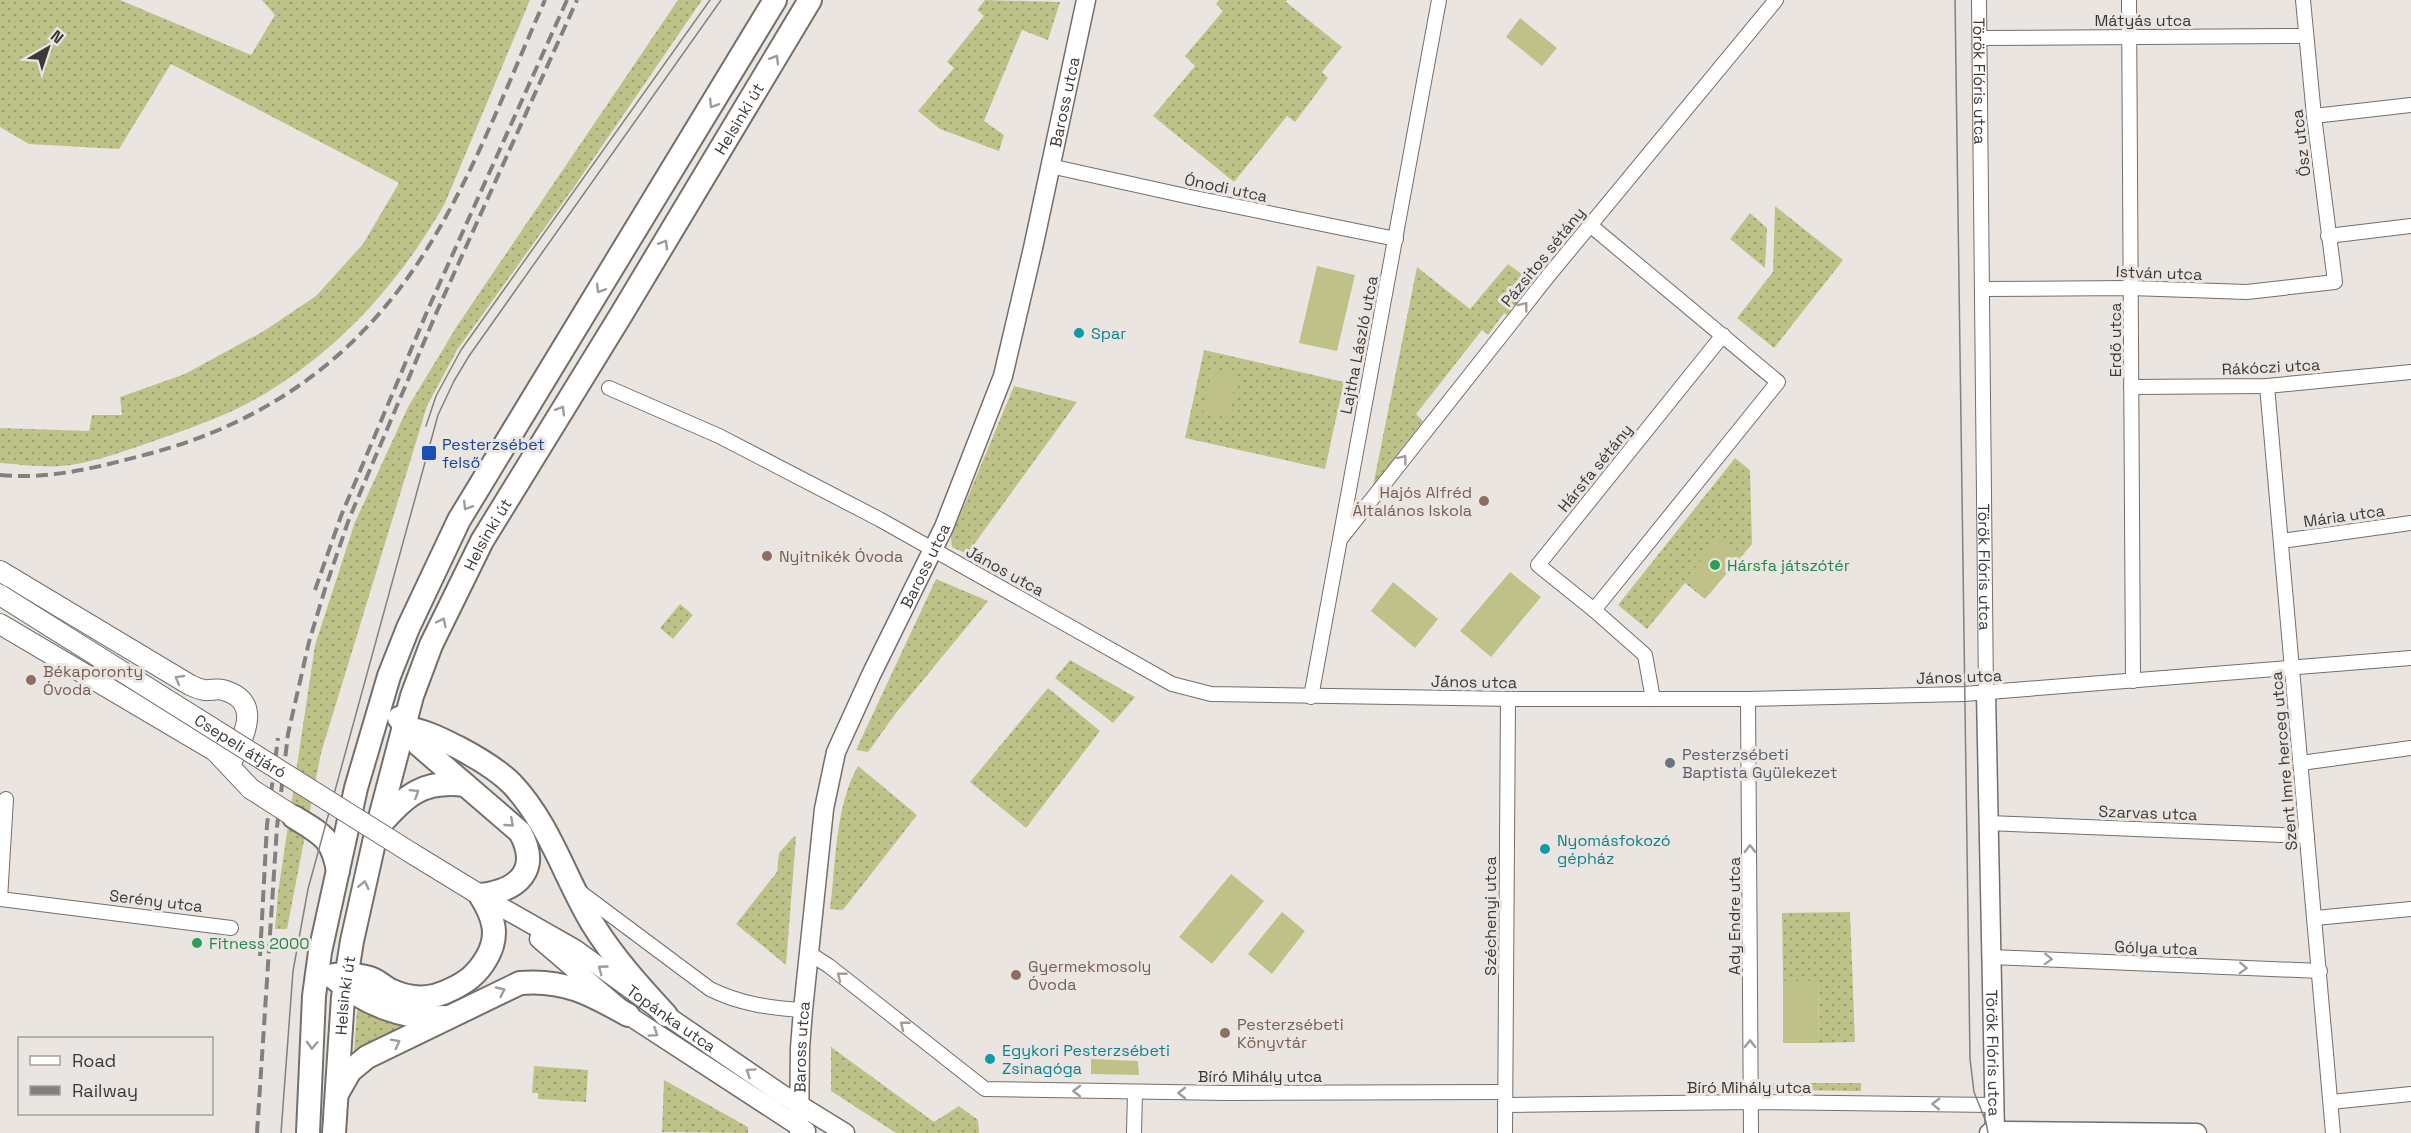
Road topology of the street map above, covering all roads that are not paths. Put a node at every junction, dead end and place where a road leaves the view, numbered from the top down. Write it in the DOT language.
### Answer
graph roads {
  1 [pos="776,0"];
  2 [pos="810,0"];
  3 [pos="1086,0"];
  4 [pos="1440,0"];
  5 [pos="1776,0"];
  6 [pos="1979,0"];
  7 [pos="2129,0"];
  8 [pos="2303,0"];
  9 [pos="2306,36"];
  10 [pos="2128,37"];
  11 [pos="1980,38"];
  12 [pos="2411,105"];
  13 [pos="2314,116"];
  14 [pos="1050,166"];
  15 [pos="1590,225"];
  16 [pos="2411,226"];
  17 [pos="2328,236"];
  18 [pos="1396,239"];
  19 [pos="2335,282"];
  20 [pos="2131,288"];
  21 [pos="1982,289"];
  22 [pos="1723,335"];
  23 [pos="2411,372"];
  24 [pos="2267,386"];
  25 [pos="2132,387"];
  26 [pos="609,388"];
  27 [pos="2411,523"];
  28 [pos="1340,538"];
  29 [pos="2282,542"];
  30 [pos="934,549"];
  31 [pos="439,559"];
  32 [pos="0,571"];
  33 [pos="0,595"];
  34 [pos="1594,610"];
  35 [pos="0,624"];
  36 [pos="2411,658"];
  37 [pos="2293,666"];
  38 [pos="2133,681"];
  39 [pos="1986,693"];
  40 [pos="412,696"];
  41 [pos="1311,697"];
  42 [pos="1508,699"];
  43 [pos="1653,699"];
  44 [pos="1748,699"];
  45 [pos="405,728"];
  46 [pos="435,736"];
  47 [pos="2411,748"];
  48 [pos="367,749"];
  49 [pos="2301,763"];
  50 [pos="230,765"];
  51 [pos="465,784"];
  52 [pos="356,788"];
  53 [pos="6,799"];
  54 [pos="294,817"];
  55 [pos="1988,823"];
  56 [pos="377,829"];
  57 [pos="2307,836"];
  58 [pos="338,872"];
  59 [pos="573,888"];
  60 [pos="0,899"];
  61 [pos="489,901"];
  62 [pos="2411,909"];
  63 [pos="2315,918"];
  64 [pos="231,928"];
  65 [pos="352,941"];
  66 [pos="809,953"];
  67 [pos="1990,957"];
  68 [pos="2320,971"];
  69 [pos="371,978"];
  70 [pos="335,981"];
  71 [pos="803,1010"];
  72 [pos="628,1015"];
  73 [pos="666,1015"];
  74 [pos="449,1016"];
  75 [pos="1135,1092"];
  76 [pos="337,1093"];
  77 [pos="2411,1094"];
  78 [pos="1505,1099"];
  79 [pos="1750,1102"];
  80 [pos="2331,1102"];
  81 [pos="799,1104"];
  82 [pos="1994,1105"];
  83 [pos="802,1131"];
  84 [pos="1993,1132"];
  85 [pos="308,1133"];
  86 [pos="334,1133"];
  87 [pos="845,1133"];
  88 [pos="1134,1133"];
  89 [pos="1505,1133"];
  90 [pos="1750,1133"];
  91 [pos="2197,1133"];
  92 [pos="2333,1133"];
  1 -- 31 [label="main road, Helsinki út, one-way"];
  40 -- 2 [label="main road, Helsinki út, one-way"];
  3 -- 14 [label="street, Baross utca"];
  4 -- 18 [label="street, Lajtha László utca"];
  5 -- 15 [label="street, Pázsitos sétány"];
  6 -- 11 [label="street, Török Flóris utca"];
  7 -- 10 [label="street, Erdő utca"];
  8 -- 9 [label="street, Ősz utca"];
  9 -- 10 [label="street, Mátyás utca"];
  9 -- 13 [label="street, Ősz utca"];
  10 -- 11 [label="street, Mátyás utca"];
  10 -- 20 [label="street, Erdő utca"];
  11 -- 21 [label="street, Török Flóris utca"];
  12 -- 13 [label="street"];
  13 -- 17 [label="street, Ősz utca"];
  14 -- 18 [label="street, Ónodi utca"];
  14 -- 30 [label="street, Baross utca"];
  15 -- 22 [label="street"];
  28 -- 15 [label="street, Pázsitos sétány, one-way"];
  16 -- 17 [label="street"];
  17 -- 19 [label="street, Ősz utca"];
  18 -- 28 [label="street, Lajtha László utca"];
  19 -- 20 [label="street, István utca"];
  20 -- 21 [label="street, István utca"];
  20 -- 25 [label="street, Erdő utca"];
  21 -- 39 [label="street, Török Flóris utca"];
  22 -- 34 [label="street"];
  22 -- 34 [label="street, Hársfa sétány"];
  23 -- 24 [label="street, Rákóczi utca"];
  24 -- 25 [label="street, Rákóczi utca"];
  24 -- 29 [label="street, Szent Imre herceg utca"];
  25 -- 38 [label="street, Erdő utca"];
  26 -- 30 [label="street, János utca"];
  27 -- 29 [label="street, Mária utca"];
  28 -- 41 [label="street, Lajtha László utca"];
  29 -- 37 [label="street, Szent Imre herceg utca"];
  30 -- 41 [label="street, János utca"];
  30 -- 66 [label="street, Baross utca"];
  31 -- 45 [label="main road"];
  31 -- 48 [label="main road, Helsinki út"];
  50 -- 32 [label="main road, one-way"];
  33 -- 61 [label="main road, Csepeli átjáró, bridge"];
  34 -- 43 [label="street, Hársfa sétány"];
  35 -- 50 [label="main road"];
  36 -- 37 [label="street, János utca"];
  37 -- 38 [label="street, János utca"];
  37 -- 49 [label="street, Szent Imre herceg utca"];
  38 -- 39 [label="street, János utca"];
  39 -- 44 [label="street, János utca"];
  39 -- 55 [label="street, Török Flóris utca"];
  40 -- 45 [label="main road, Helsinki út"];
  40 -- 46 [label="main road"];
  41 -- 42 [label="street, János utca"];
  42 -- 43 [label="street, János utca"];
  42 -- 78 [label="street, Széchenyi utca"];
  43 -- 44 [label="street, János utca"];
  79 -- 44 [label="street, Ady Endre utca, one-way"];
  45 -- 46 [label="main road"];
  45 -- 48 [label="main road"];
  45 -- 51 [label="main road"];
  45 -- 56 [label="main road, Helsinki út"];
  46 -- 59 [label="main road"];
  47 -- 49 [label="street"];
  48 -- 52 [label="main road, Helsinki út"];
  49 -- 57 [label="street, Szent Imre herceg utca"];
  50 -- 54 [label="main road, bridge"];
  56 -- 51 [label="main road, one-way"];
  51 -- 61 [label="main road, one-way"];
  52 -- 54 [label="main road"];
  52 -- 58 [label="main road, Helsinki út"];
  53 -- 60 [label="street"];
  54 -- 58 [label="main road"];
  55 -- 57 [label="street, Szarvas utca"];
  55 -- 67 [label="street, Török Flóris utca"];
  65 -- 56 [label="main road, Helsinki út, one-way"];
  57 -- 63 [label="street, Szent Imre herceg utca"];
  58 -- 70 [label="main road, Helsinki út"];
  59 -- 71 [label="street"];
  59 -- 73 [label="main road"];
  60 -- 64 [label="street, Serény utca"];
  61 -- 69 [label="main road"];
  61 -- 72 [label="street, Topánka utca"];
  73 -- 61 [label="street, Topánka utca, one-way"];
  62 -- 63 [label="street"];
  63 -- 68 [label="street, Szent Imre herceg utca"];
  65 -- 69 [label="main road"];
  65 -- 70 [label="main road, Helsinki út"];
  66 -- 71 [label="street, Baross utca"];
  75 -- 66 [label="street, Bíró Mihály utca, one-way"];
  67 -- 68 [label="street, Gólya utca, one-way"];
  67 -- 82 [label="street, Török Flóris utca"];
  68 -- 80 [label="street, Szent Imre herceg utca"];
  69 -- 70 [label="main road"];
  70 -- 74 [label="main road"];
  70 -- 76 [label="main road, Helsinki út"];
  70 -- 85 [label="main road, Helsinki út, one-way"];
  71 -- 81 [label="street, Baross utca"];
  74 -- 72 [label="main road, one-way"];
  72 -- 83 [label="street, Topánka utca, one-way"];
  81 -- 73 [label="street, Topánka utca, one-way"];
  76 -- 74 [label="main road, one-way"];
  78 -- 75 [label="street, Bíró Mihály utca, one-way"];
  75 -- 88 [label="street"];
  76 -- 86 [label="main road, Helsinki út"];
  77 -- 80 [label="street"];
  78 -- 79 [label="street, Bíró Mihály utca"];
  78 -- 89 [label="street, Széchenyi utca"];
  82 -- 79 [label="street, Bíró Mihály utca, one-way"];
  79 -- 90 [label="street, Ady Endre utca"];
  80 -- 92 [label="street, Szent Imre herceg utca"];
  81 -- 83 [label="street, Baross utca"];
  81 -- 87 [label="street, Topánka utca"];
  82 -- 84 [label="street, Török Flóris utca"];
  84 -- 91 [label="street"];
}
